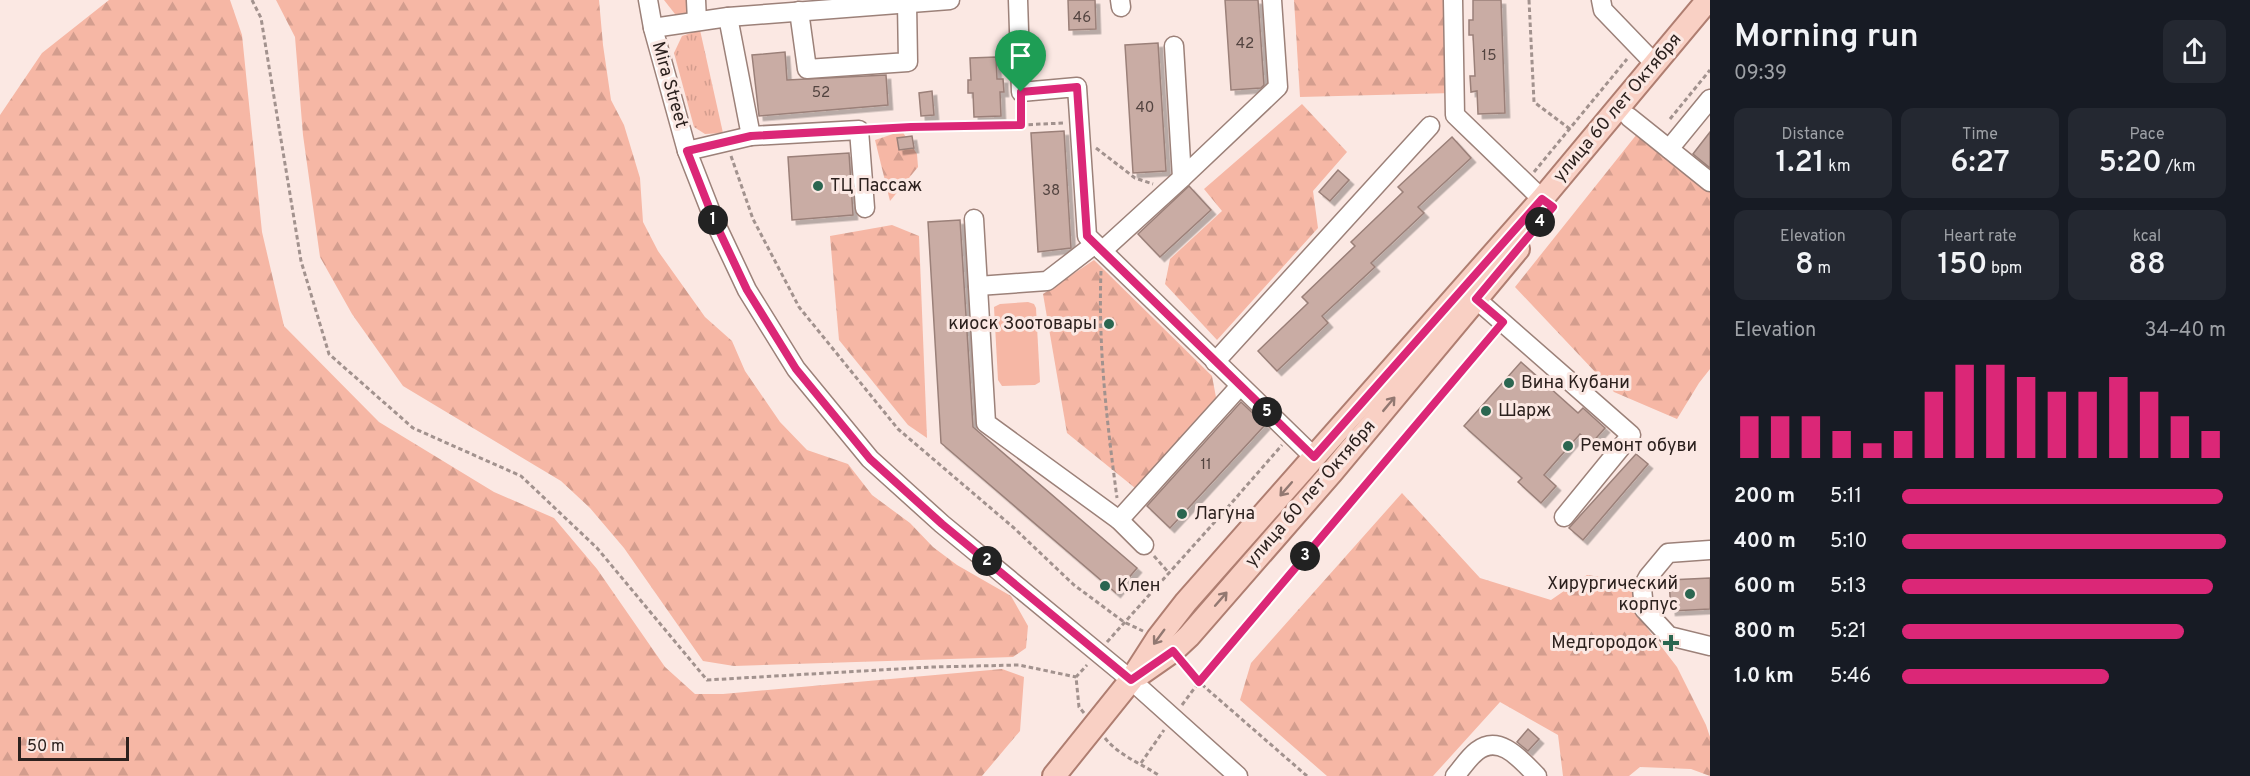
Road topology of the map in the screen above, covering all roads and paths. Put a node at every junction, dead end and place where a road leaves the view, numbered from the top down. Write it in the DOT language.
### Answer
graph roads {
  1 [pos="252,0"];
  2 [pos="648,0"];
  3 [pos="696,0"];
  4 [pos="950,0"];
  5 [pos="1018,0"];
  6 [pos="1272,0"];
  7 [pos="1453,0"];
  8 [pos="1529,0"];
  9 [pos="1601,0"];
  10 [pos="1708,0"];
  11 [pos="907,3"];
  12 [pos="799,11"];
  13 [pos="728,17"];
  14 [pos="1710,20"];
  15 [pos="697,21"];
  16 [pos="653,28"];
  17 [pos="1174,46"];
  18 [pos="1638,46"];
  19 [pos="1655,64"];
  20 [pos="1710,70"];
  21 [pos="1021,92"];
  22 [pos="1710,99"];
  23 [pos="1629,117"];
  24 [pos="1670,119"];
  25 [pos="1021,125"];
  26 [pos="1430,126"];
  27 [pos="1078,128"];
  28 [pos="1570,129"];
  29 [pos="859,130"];
  30 [pos="751,136"];
  31 [pos="726,142"];
  32 [pos="1669,149"];
  33 [pos="687,151"];
  34 [pos="1525,182"];
  35 [pos="1710,182"];
  36 [pos="1176,184"];
  37 [pos="1548,203"];
  38 [pos="865,208"];
  39 [pos="974,219"];
  40 [pos="1099,247"];
  41 [pos="978,286"];
  42 [pos="1476,299"];
  43 [pos="1503,322"];
  44 [pos="1215,362"];
  45 [pos="1240,386"];
  46 [pos="1314,457"];
  47 [pos="1332,472"];
  48 [pos="1564,517"];
  49 [pos="1119,520"];
  50 [pos="1144,545"];
  51 [pos="1710,550"];
  52 [pos="1169,573"];
  53 [pos="1165,645"];
  54 [pos="1710,646"];
  55 [pos="1076,677"];
  56 [pos="1131,680"];
  57 [pos="1199,682"];
  58 [pos="1173,717"];
  59 [pos="1141,763"];
  60 [pos="1054,776"];
  61 [pos="1238,776"];
  62 [pos="1307,776"];
  63 [pos="1455,776"];
  64 [pos="1537,776"];
  1 -- 55 [label="path"];
  2 -- 16 [label="street, Mira Street"];
  3 -- 15 [label="street"];
  4 -- 11 [label="street"];
  5 -- 21 [label="street"];
  6 -- 36 [label="street"];
  7 -- 34 [label="street"];
  8 -- 28 [label="path"];
  9 -- 18 [label="street"];
  10 -- 19 [label="main road, улица 60 лет Октября"];
  11 -- 12 [label="street"];
  11 -- 12 [label="street"];
  12 -- 13 [label="street"];
  13 -- 15 [label="street"];
  13 -- 30 [label="street"];
  14 -- 23 [label="main road, улица 60 лет Октября"];
  15 -- 16 [label="street"];
  16 -- 33 [label="street, Mira Street"];
  17 -- 36 [label="street"];
  18 -- 19 [label="street"];
  18 -- 28 [label="path"];
  19 -- 37 [label="main road, улица 60 лет Октября"];
  20 -- 24 [label="path"];
  21 -- 25 [label="path"];
  21 -- 27 [label="street"];
  22 -- 32 [label="street"];
  23 -- 32 [label="street"];
  23 -- 37 [label="main road, улица 60 лет Октября"];
  25 -- 27 [label="path"];
  25 -- 29 [label="path"];
  26 -- 44 [label="street"];
  27 -- 36 [label="path"];
  27 -- 40 [label="street"];
  28 -- 34 [label="path"];
  29 -- 30 [label="street"];
  29 -- 38 [label="street"];
  30 -- 31 [label="street"];
  31 -- 33 [label="street"];
  31 -- 53 [label="path"];
  32 -- 35 [label="street"];
  33 -- 56 [label="street, Mira Street"];
  34 -- 37 [label="street"];
  36 -- 40 [label="street"];
  37 -- 42 [label="main road, улица 60 лет Октября"];
  37 -- 46 [label="main road, улица 60 лет Октября"];
  39 -- 41 [label="street"];
  40 -- 41 [label="street"];
  40 -- 44 [label="street"];
  40 -- 49 [label="path"];
  41 -- 49 [label="street"];
  42 -- 43 [label="street"];
  47 -- 42 [label="main road, улица 60 лет Октября, one-way"];
  43 -- 48 [label="street"];
  43 -- 57 [label="path"];
  44 -- 45 [label="street"];
  45 -- 46 [label="street"];
  45 -- 49 [label="street"];
  46 -- 47 [label="main road"];
  46 -- 53 [label="main road, улица 60 лет Октября, one-way"];
  53 -- 47 [label="main road, улица 60 лет Октября, one-way"];
  49 -- 50 [label="street"];
  50 -- 52 [label="path"];
  51 -- 54 [label="street"];
  53 -- 56 [label="main road, улица 60 лет Октября"];
  53 -- 57 [label="path"];
  56 -- 58 [label="street, Mira Street"];
  56 -- 60 [label="main road, улица 60 лет Октября"];
  57 -- 58 [label="path"];
  57 -- 62 [label="path"];
  58 -- 59 [label="path"];
  58 -- 61 [label="street, Mira Street"];
  63 -- 64 [label="street"];
}
